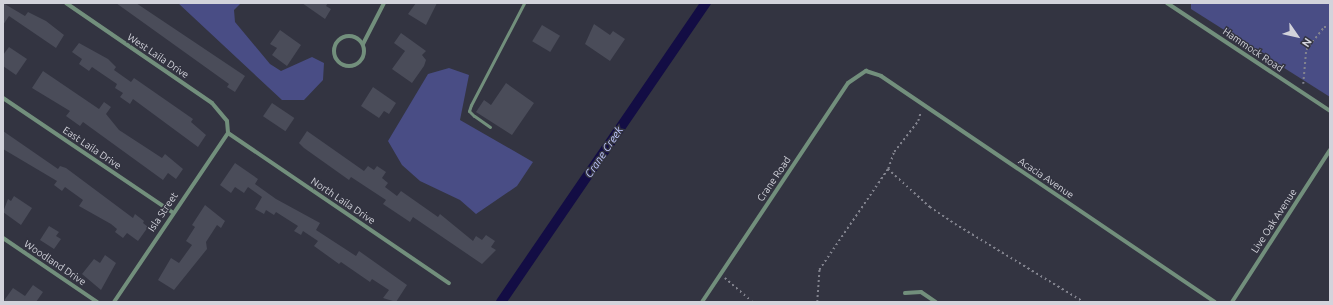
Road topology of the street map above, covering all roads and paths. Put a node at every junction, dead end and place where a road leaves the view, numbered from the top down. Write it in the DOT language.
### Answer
graph roads {
  1 [pos="66,3"];
  2 [pos="384,3"];
  3 [pos="524,3"];
  4 [pos="1167,3"];
  5 [pos="1330,27"];
  6 [pos="362,44"];
  7 [pos="866,71"];
  8 [pos="1304,86"];
  9 [pos="3,98"];
  10 [pos="923,105"];
  11 [pos="1330,111"];
  12 [pos="490,127"];
  13 [pos="228,133"];
  14 [pos="1330,150"];
  15 [pos="888,169"];
  16 [pos="172,212"];
  17 [pos="3,238"];
  18 [pos="721,273"];
  19 [pos="449,283"];
  20 [pos="905,293"];
  21 [pos="97,302"];
  22 [pos="114,302"];
  23 [pos="702,302"];
  24 [pos="753,302"];
  25 [pos="817,302"];
  26 [pos="936,302"];
  27 [pos="1084,302"];
  28 [pos="1215,302"];
  29 [pos="1232,302"];
  1 -- 13 [label="street, West Laila Drive"];
  2 -- 6 [label="street"];
  3 -- 12 [label="lane"];
  4 -- 11 [label="street, Hammock Road"];
  5 -- 8 [label="path"];
  6 -- 6 [label="street"];
  7 -- 10 [label="street, Acacia Avenue"];
  7 -- 18 [label="street, Crane Road"];
  9 -- 16 [label="street, East Laila Drive"];
  10 -- 15 [label="path"];
  10 -- 28 [label="street, Acacia Avenue"];
  13 -- 16 [label="street, Isla Street"];
  13 -- 19 [label="street, North Laila Drive"];
  14 -- 29 [label="street, Live Oak Avenue"];
  15 -- 25 [label="path"];
  15 -- 27 [label="path"];
  16 -- 22 [label="street, Isla Street"];
  17 -- 21 [label="street, Woodland Drive"];
  18 -- 23 [label="street, Crane Road"];
  18 -- 24 [label="path"];
  20 -- 26 [label="street"];
}
